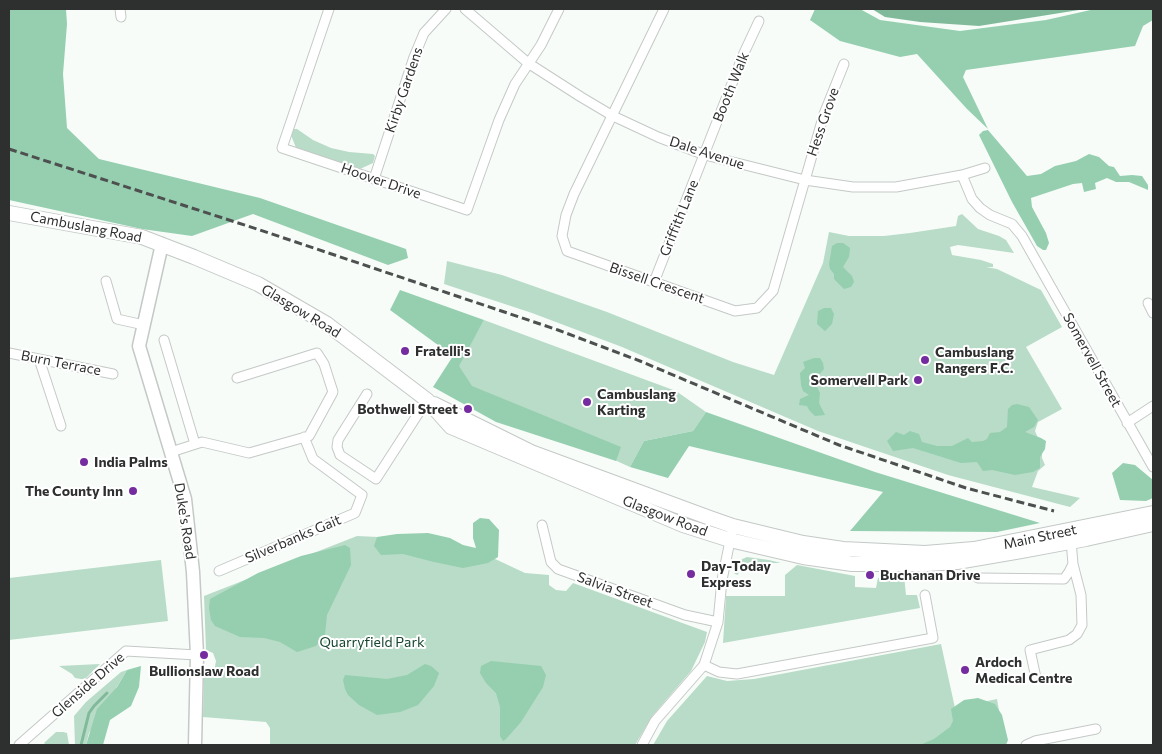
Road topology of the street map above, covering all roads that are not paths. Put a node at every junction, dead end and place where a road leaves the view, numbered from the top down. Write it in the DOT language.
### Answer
graph roads {
  1 [pos="329,9"];
  2 [pos="446,9"];
  3 [pos="465,9"];
  4 [pos="559,9"];
  5 [pos="664,9"];
  6 [pos="759,21"];
  7 [pos="528,63"];
  8 [pos="844,64"];
  9 [pos="613,116"];
  10 [pos="705,155"];
  11 [pos="985,168"];
  12 [pos="962,174"];
  13 [pos="374,178"];
  14 [pos="805,180"];
  15 [pos="9,213"];
  16 [pos="162,244"];
  17 [pos="106,280"];
  18 [pos="654,282"];
  19 [pos="1148,304"];
  20 [pos="1153,313"];
  21 [pos="144,325"];
  22 [pos="164,340"];
  23 [pos="9,353"];
  24 [pos="40,359"];
  25 [pos="113,374"];
  26 [pos="237,378"];
  27 [pos="367,394"];
  28 [pos="427,400"];
  29 [pos="1153,406"];
  30 [pos="1127,423"];
  31 [pos="61,426"];
  32 [pos="304,437"];
  33 [pos="196,444"];
  34 [pos="171,452"];
  35 [pos="1153,467"];
  36 [pos="1153,513"];
  37 [pos="1153,524"];
  38 [pos="542,525"];
  39 [pos="732,533"];
  40 [pos="1070,536"];
  41 [pos="926,558"];
  42 [pos="1072,564"];
  43 [pos="219,571"];
  44 [pos="978,578"];
  45 [pos="925,595"];
  46 [pos="718,622"];
  47 [pos="197,655"];
  48 [pos="704,665"];
  49 [pos="1036,678"];
  50 [pos="1096,729"];
  51 [pos="19,745"];
  52 [pos="195,745"];
  53 [pos="642,745"];
  54 [pos="1026,745"];
  1 -- 13 [label="street, Hoover Drive"];
  2 -- 13 [label="street, Kirby Gardens"];
  3 -- 7 [label="street, Dale Avenue"];
  4 -- 7 [label="street"];
  5 -- 9 [label="street"];
  6 -- 10 [label="street, Booth Walk"];
  7 -- 9 [label="street, Dale Avenue"];
  7 -- 13 [label="street, Hoover Drive"];
  8 -- 14 [label="street, Hess Grove"];
  9 -- 10 [label="street, Dale Avenue"];
  9 -- 18 [label="street, Bissell Crescent"];
  10 -- 14 [label="street, Dale Avenue"];
  10 -- 18 [label="street, Griffith Lane"];
  11 -- 12 [label="street, Dale Avenue"];
  12 -- 14 [label="street, Dale Avenue"];
  12 -- 30 [label="street, Somervell Street"];
  14 -- 18 [label="street, Bissell Crescent"];
  15 -- 16 [label="main road, Cambuslang Road"];
  16 -- 21 [label="main road, Duke's Road"];
  16 -- 28 [label="main road, Glasgow Road"];
  17 -- 21 [label="street"];
  19 -- 20 [label="street"];
  21 -- 34 [label="main road, Duke's Road"];
  22 -- 33 [label="street"];
  23 -- 24 [label="street, Burn Terrace"];
  24 -- 25 [label="street, Burn Terrace"];
  24 -- 31 [label="street"];
  26 -- 32 [label="street"];
  27 -- 28 [label="street"];
  28 -- 39 [label="main road, Glasgow Road"];
  29 -- 30 [label="street"];
  30 -- 35 [label="street, Somervell Street"];
  32 -- 33 [label="street"];
  32 -- 43 [label="street, Silverbanks Gait"];
  33 -- 34 [label="street"];
  34 -- 47 [label="main road, Duke's Road"];
  36 -- 40 [label="main road, Main Street"];
  37 -- 40 [label="main road, Main Street"];
  38 -- 46 [label="street, Salvia Street"];
  39 -- 41 [label="main road, Glasgow Road"];
  39 -- 46 [label="street"];
  40 -- 41 [label="main road, Main Street"];
  40 -- 42 [label="street"];
  42 -- 44 [label="street"];
  42 -- 49 [label="street"];
  45 -- 48 [label="street"];
  46 -- 48 [label="street"];
  47 -- 51 [label="street, Glenside Drive"];
  47 -- 52 [label="main road, Duke's Road"];
  48 -- 53 [label="street"];
  50 -- 54 [label="street"];
}
